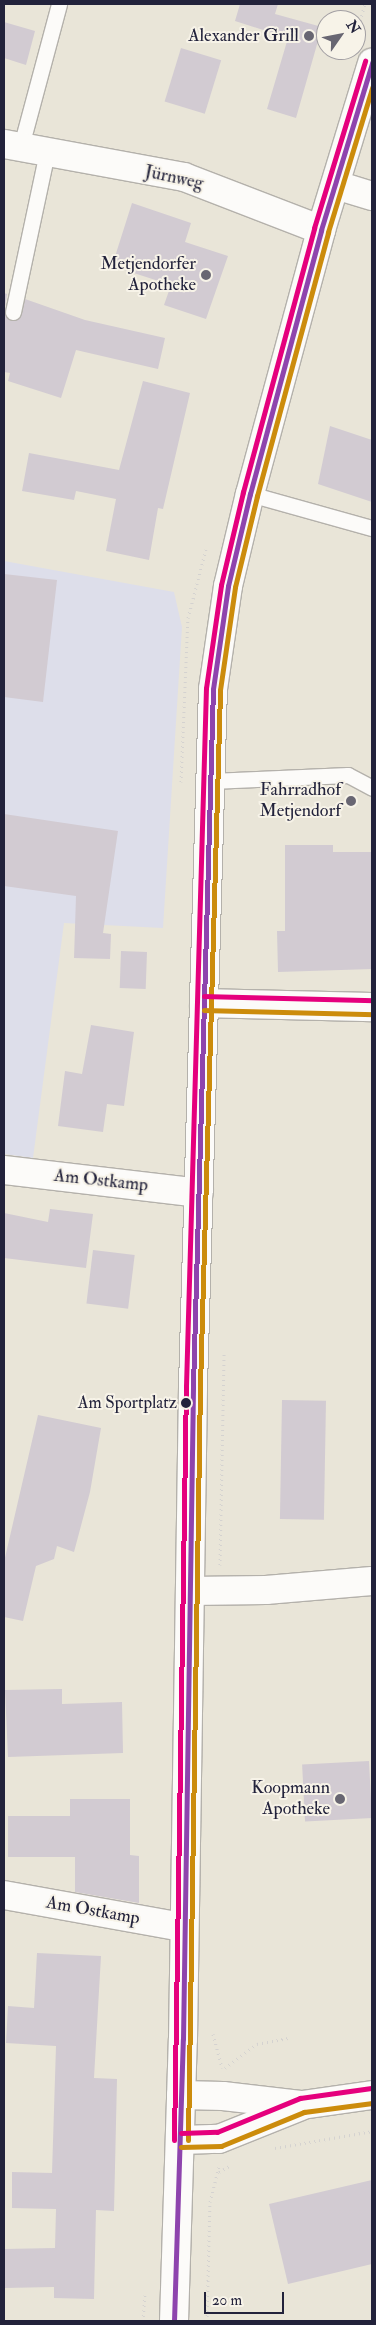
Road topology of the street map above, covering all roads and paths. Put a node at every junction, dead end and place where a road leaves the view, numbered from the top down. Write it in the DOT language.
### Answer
graph roads {
  1 [pos="59,4"];
  2 [pos="372,63"];
  3 [pos="12,145"];
  4 [pos="47,152"];
  5 [pos="336,185"];
  6 [pos="372,196"];
  7 [pos="321,230"];
  8 [pos="12,312"];
  9 [pos="250,494"];
  10 [pos="372,528"];
  11 [pos="211,781"];
  12 [pos="372,788"];
  13 [pos="204,1004"];
  14 [pos="372,1007"];
  15 [pos="4,1170"];
  16 [pos="199,1193"];
  17 [pos="224,1346"];
  18 [pos="372,1581"];
  19 [pos="190,1592"];
  20 [pos="220,1592"];
  21 [pos="4,1895"];
  22 [pos="182,1927"];
  23 [pos="212,2024"];
  24 [pos="289,2038"];
  25 [pos="181,2095"];
  26 [pos="372,2095"];
  27 [pos="302,2105"];
  28 [pos="372,2131"];
  29 [pos="181,2140"];
  30 [pos="265,2149"];
  31 [pos="234,2164"];
  32 [pos="174,2321"];
  33 [pos="207,2321"];
  1 -- 3 [label="lane, Jürnweg"];
  2 -- 5 [label="main road"];
  3 -- 4 [label="main road, Jürnweg"];
  4 -- 7 [label="main road, Jürnweg"];
  4 -- 8 [label="lane"];
  5 -- 6 [label="main road"];
  5 -- 7 [label="main road"];
  7 -- 9 [label="main road"];
  9 -- 10 [label="lane"];
  9 -- 11 [label="main road"];
  11 -- 12 [label="lane"];
  11 -- 13 [label="main road"];
  13 -- 14 [label="main road"];
  13 -- 16 [label="main road"];
  15 -- 16 [label="main road, Am Ostkamp"];
  16 -- 19 [label="main road"];
  17 -- 20 [label="path"];
  18 -- 20 [label="main road"];
  19 -- 20 [label="main road"];
  19 -- 22 [label="main road"];
  21 -- 22 [label="main road, Am Ostkamp"];
  22 -- 25 [label="main road"];
  23 -- 24 [label="path"];
  25 -- 27 [label="main road"];
  25 -- 29 [label="main road"];
  26 -- 27 [label="main road"];
  27 -- 29 [label="main road"];
  28 -- 30 [label="path"];
  29 -- 32 [label="main road"];
  31 -- 33 [label="path"];
}
